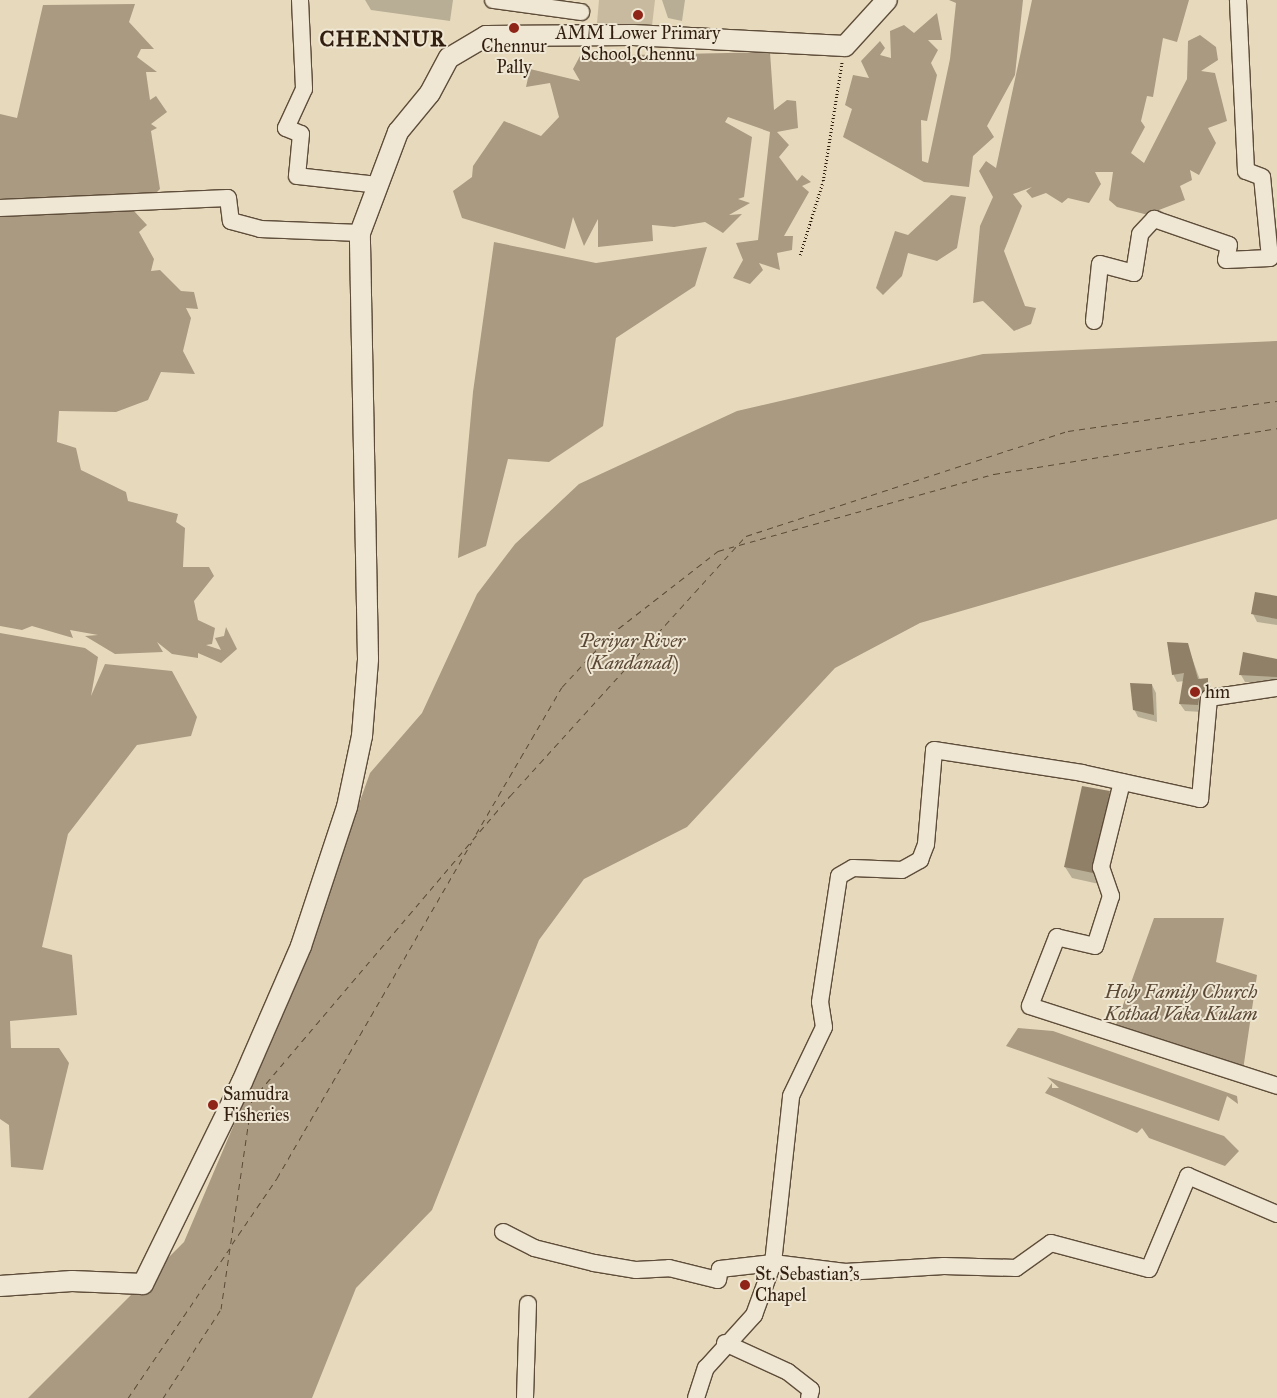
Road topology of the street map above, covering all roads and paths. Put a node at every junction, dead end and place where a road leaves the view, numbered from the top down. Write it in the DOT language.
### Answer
graph roads {
  1 [pos="300,0"];
  2 [pos="493,0"];
  3 [pos="887,0"];
  4 [pos="1238,0"];
  5 [pos="582,6"];
  6 [pos="580,36"];
  7 [pos="845,46"];
  8 [pos="379,185"];
  9 [pos="0,208"];
  10 [pos="360,233"];
  11 [pos="800,255"];
  12 [pos="1094,321"];
  13 [pos="1277,688"];
  14 [pos="1122,782"];
  15 [pos="1277,1086"];
  16 [pos="1277,1214"];
  17 [pos="503,1232"];
  18 [pos="773,1263"];
  19 [pos="0,1286"];
  20 [pos="528,1304"];
  21 [pos="725,1343"];
  22 [pos="525,1398"];
  23 [pos="696,1398"];
  24 [pos="809,1398"];
  1 -- 8 [label="street"];
  2 -- 5 [label="street"];
  3 -- 7 [label="street"];
  4 -- 12 [label="street"];
  5 -- 6 [label="street"];
  6 -- 7 [label="street"];
  6 -- 8 [label="street"];
  7 -- 11 [label="path"];
  8 -- 10 [label="street"];
  9 -- 10 [label="street"];
  10 -- 19 [label="street"];
  13 -- 14 [label="street"];
  14 -- 15 [label="street"];
  14 -- 18 [label="street"];
  16 -- 18 [label="street"];
  17 -- 18 [label="street"];
  18 -- 21 [label="street"];
  20 -- 22 [label="street"];
  21 -- 23 [label="street"];
  21 -- 24 [label="street"];
}
